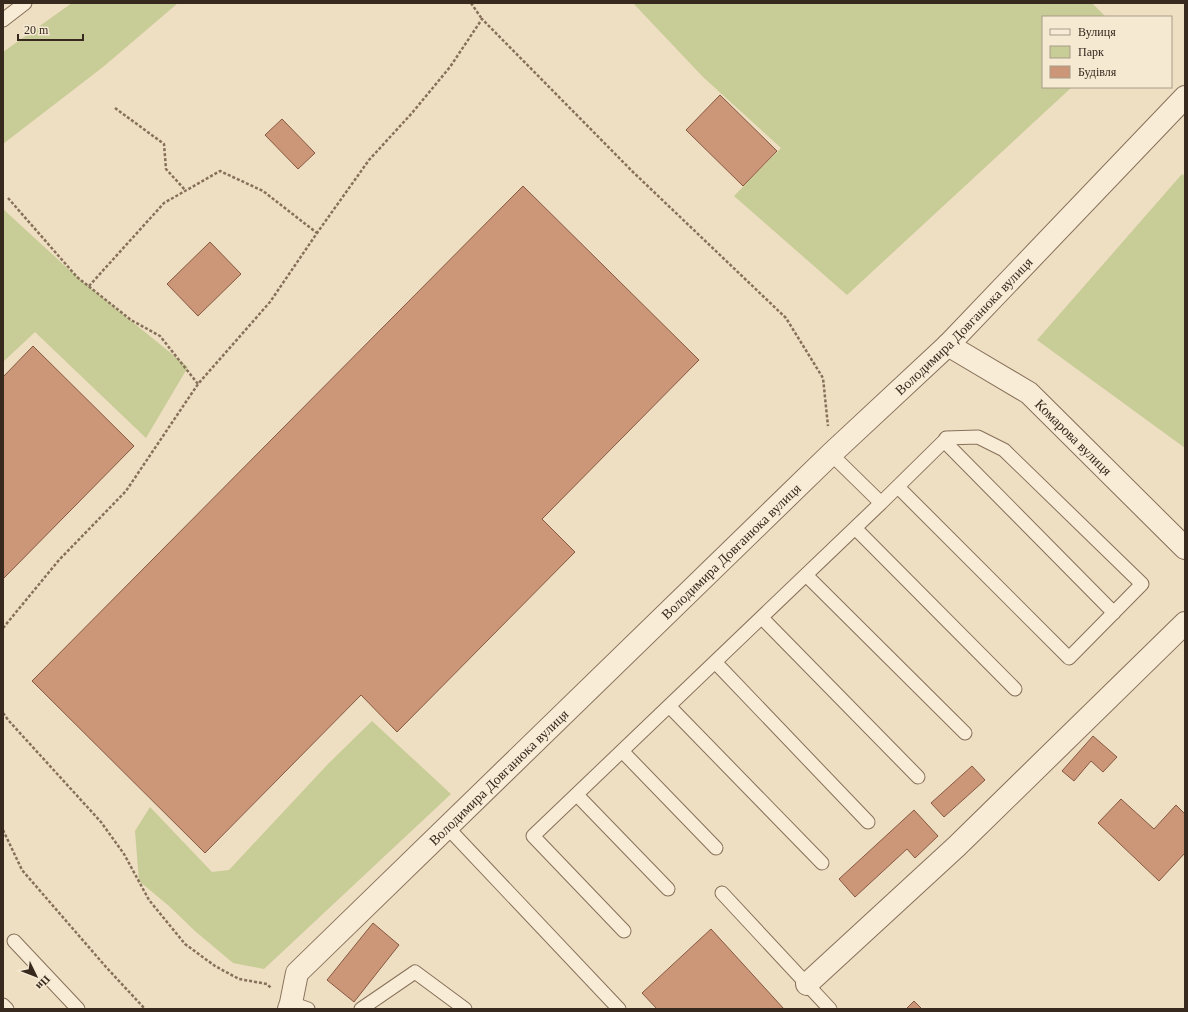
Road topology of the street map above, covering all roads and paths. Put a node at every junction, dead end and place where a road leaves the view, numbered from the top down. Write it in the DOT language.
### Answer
graph roads {
  1 [pos="25,3"];
  2 [pos="471,3"];
  3 [pos="482,19"];
  4 [pos="3,20"];
  5 [pos="1185,97"];
  6 [pos="115,108"];
  7 [pos="186,191"];
  8 [pos="8,198"];
  9 [pos="317,233"];
  10 [pos="89,286"];
  11 [pos="948,345"];
  12 [pos="198,384"];
  13 [pos="944,441"];
  14 [pos="831,454"];
  15 [pos="898,487"];
  16 [pos="881,504"];
  17 [pos="855,528"];
  18 [pos="1185,548"];
  19 [pos="806,575"];
  20 [pos="1114,613"];
  21 [pos="762,618"];
  22 [pos="1185,623"];
  23 [pos="3,628"];
  24 [pos="715,662"];
  25 [pos="1015,690"];
  26 [pos="669,706"];
  27 [pos="3,713"];
  28 [pos="966,733"];
  29 [pos="622,751"];
  30 [pos="918,778"];
  31 [pos="577,795"];
  32 [pos="868,822"];
  33 [pos="447,827"];
  34 [pos="3,830"];
  35 [pos="716,848"];
  36 [pos="822,863"];
  37 [pos="668,889"];
  38 [pos="722,893"];
  39 [pos="624,931"];
  40 [pos="14,941"];
  41 [pos="807,984"];
  42 [pos="3,1005"];
  43 [pos="296,1007"];
  44 [pos="7,1009"];
  45 [pos="78,1009"];
  46 [pos="145,1009"];
  47 [pos="361,1009"];
  48 [pos="465,1009"];
  49 [pos="618,1009"];
  50 [pos="830,1009"];
  1 -- 4 [label="lane"];
  2 -- 3 [label="path"];
  3 -- 9 [label="path"];
  3 -- 14 [label="path"];
  5 -- 11 [label="street, Володимира Довганюка вулиця"];
  6 -- 7 [label="path"];
  7 -- 9 [label="path"];
  7 -- 10 [label="path"];
  8 -- 10 [label="path"];
  9 -- 12 [label="path"];
  10 -- 12 [label="path"];
  11 -- 14 [label="street, Володимира Довганюка вулиця"];
  11 -- 18 [label="street, Комарова вулиця"];
  12 -- 23 [label="path"];
  13 -- 15 [label="lane"];
  13 -- 20 [label="lane"];
  13 -- 20 [label="lane"];
  14 -- 16 [label="lane"];
  14 -- 33 [label="street, Володимира Довганюка вулиця"];
  15 -- 16 [label="lane"];
  15 -- 20 [label="lane"];
  16 -- 17 [label="lane"];
  17 -- 19 [label="lane"];
  17 -- 25 [label="lane"];
  19 -- 21 [label="lane"];
  19 -- 28 [label="lane"];
  21 -- 24 [label="lane"];
  21 -- 30 [label="lane"];
  22 -- 41 [label="street"];
  24 -- 26 [label="lane"];
  24 -- 32 [label="lane"];
  26 -- 29 [label="lane"];
  26 -- 36 [label="lane"];
  27 -- 43 [label="path"];
  29 -- 31 [label="lane"];
  29 -- 35 [label="lane"];
  31 -- 37 [label="lane"];
  31 -- 39 [label="lane"];
  33 -- 43 [label="street, Володимира Довганюка вулиця"];
  33 -- 49 [label="lane"];
  34 -- 46 [label="path"];
  38 -- 41 [label="lane"];
  40 -- 45 [label="lane"];
  41 -- 50 [label="lane"];
  42 -- 44 [label="lane"];
  47 -- 48 [label="lane"];
}
